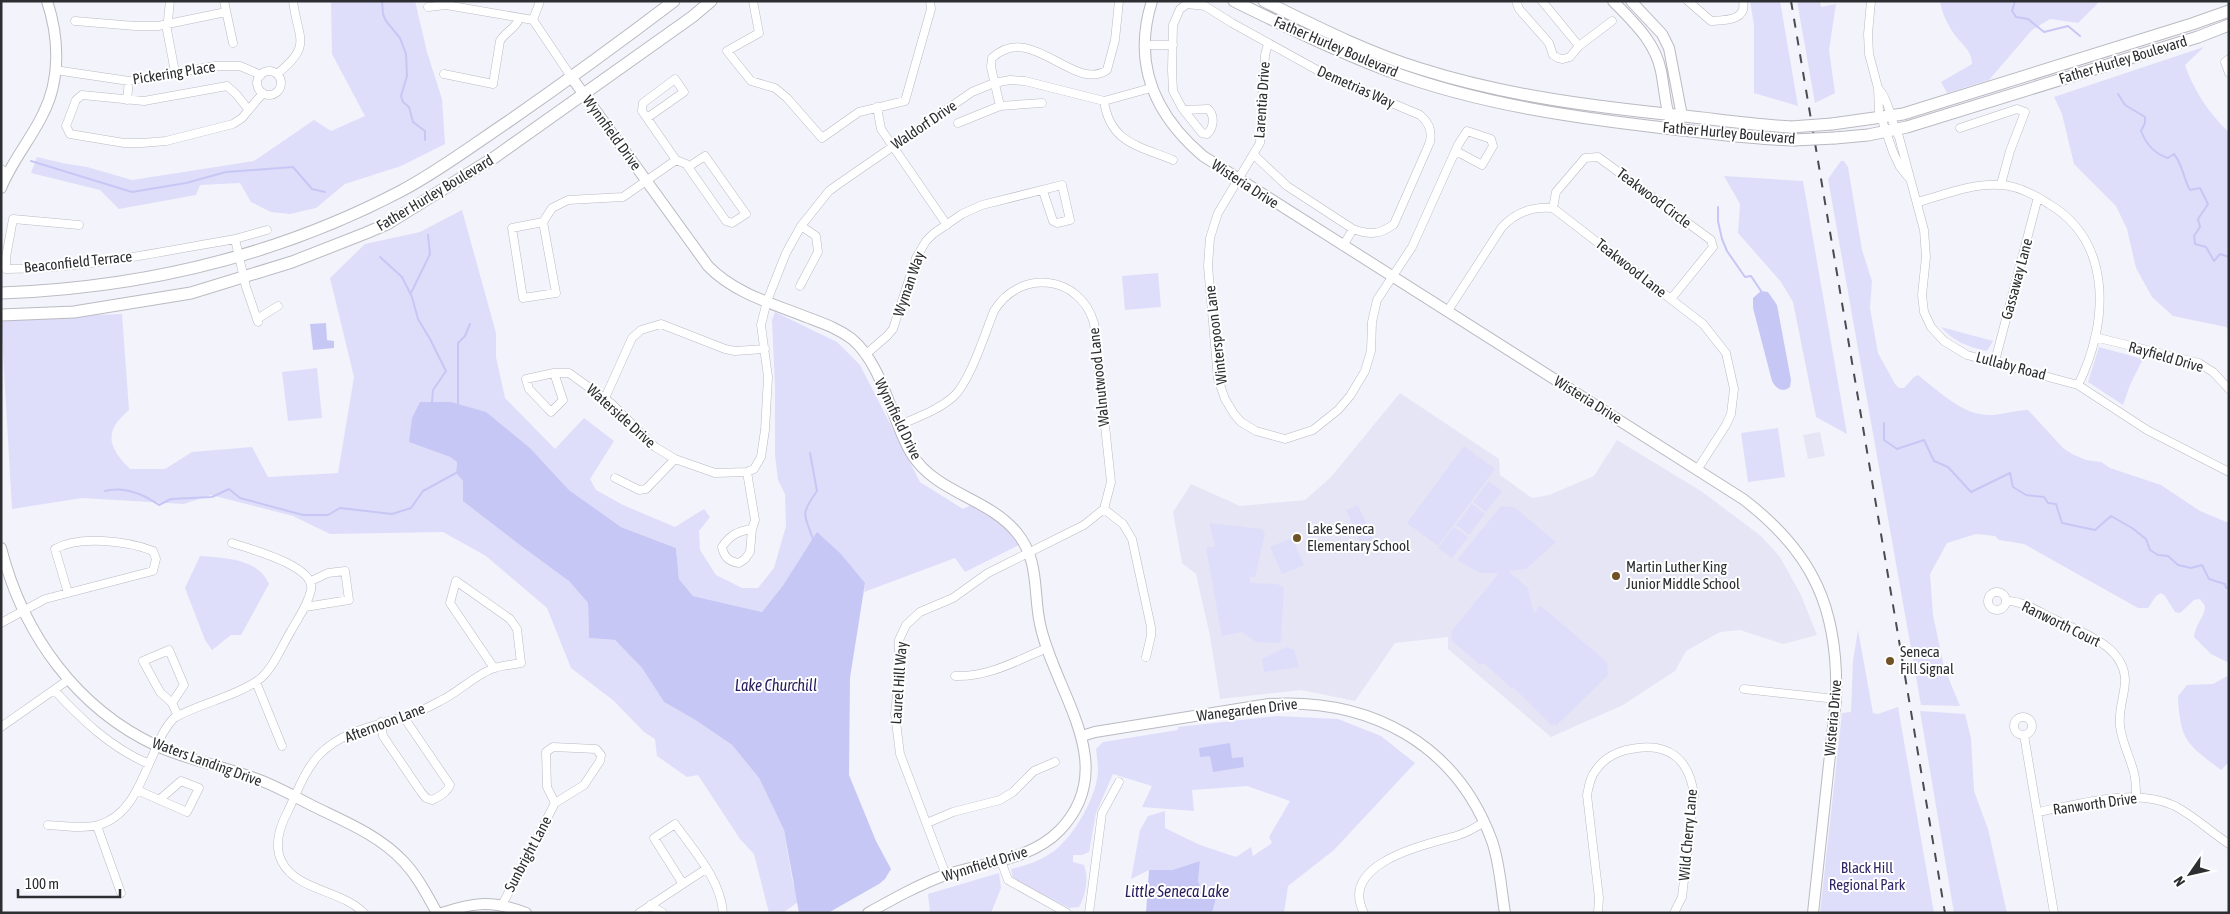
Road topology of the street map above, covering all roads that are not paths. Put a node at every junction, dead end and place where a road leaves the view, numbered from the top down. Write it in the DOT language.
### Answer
graph roads {
  1 [pos="47,1"];
  2 [pos="170,1"];
  3 [pos="224,1"];
  4 [pos="293,1"];
  5 [pos="540,1"];
  6 [pos="674,1"];
  7 [pos="711,1"];
  8 [pos="753,1"];
  9 [pos="930,1"];
  10 [pos="1119,1"];
  11 [pos="1152,1"];
  12 [pos="1234,1"];
  13 [pos="1264,1"];
  14 [pos="1516,1"];
  15 [pos="1542,1"];
  16 [pos="1613,1"];
  17 [pos="1631,1"];
  18 [pos="1688,1"];
  19 [pos="1743,1"];
  20 [pos="1871,1"];
  21 [pos="458,4"];
  22 [pos="428,7"];
  23 [pos="2229,11"];
  24 [pos="226,12"];
  25 [pos="519,18"];
  26 [pos="533,20"];
  27 [pos="75,21"];
  28 [pos="1612,21"];
  29 [pos="169,24"];
  30 [pos="2229,25"];
  31 [pos="233,43"];
  32 [pos="1268,44"];
  33 [pos="1145,45"];
  34 [pos="1173,45"];
  35 [pos="1579,46"];
  36 [pos="2229,59"];
  37 [pos="56,70"];
  38 [pos="175,72"];
  39 [pos="2229,73"];
  40 [pos="277,74"];
  41 [pos="444,74"];
  42 [pos="261,75"];
  43 [pos="572,78"];
  44 [pos="129,81"];
  45 [pos="994,83"];
  46 [pos="1151,88"];
  47 [pos="263,93"];
  48 [pos="584,94"];
  49 [pos="127,100"];
  50 [pos="1104,101"];
  51 [pos="1042,103"];
  52 [pos="1000,106"];
  53 [pos="877,107"];
  54 [pos="248,109"];
  55 [pos="1184,110"];
  56 [pos="1667,115"];
  57 [pos="1682,116"];
  58 [pos="1886,117"];
  59 [pos="647,118"];
  60 [pos="958,123"];
  61 [pos="1960,128"];
  62 [pos="1674,129"];
  63 [pos="1890,131"];
  64 [pos="893,146"];
  65 [pos="1456,152"];
  66 [pos="1254,155"];
  67 [pos="676,160"];
  68 [pos="1173,160"];
  69 [pos="688,167"];
  70 [pos="5,171"];
  71 [pos="1909,178"];
  72 [pos="1237,180"];
  73 [pos="646,181"];
  74 [pos="2001,184"];
  75 [pos="1,188"];
  76 [pos="1043,191"];
  77 [pos="2038,197"];
  78 [pos="1918,202"];
  79 [pos="1553,208"];
  80 [pos="543,222"];
  81 [pos="79,225"];
  82 [pos="946,225"];
  83 [pos="801,226"];
  84 [pos="1353,229"];
  85 [pos="267,230"];
  86 [pos="235,239"];
  87 [pos="1343,246"];
  88 [pos="239,257"];
  89 [pos="1392,277"];
  90 [pos="243,278"];
  91 [pos="800,286"];
  92 [pos="1,293"];
  93 [pos="1671,299"];
  94 [pos="767,301"];
  95 [pos="278,306"];
  96 [pos="1447,312"];
  97 [pos="1,315"];
  98 [pos="2095,337"];
  99 [pos="764,349"];
  100 [pos="865,355"];
  101 [pos="1995,361"];
  102 [pos="554,373"];
  103 [pos="2078,385"];
  104 [pos="2229,389"];
  105 [pos="605,398"];
  106 [pos="898,426"];
  107 [pos="675,459"];
  108 [pos="1697,470"];
  109 [pos="747,472"];
  110 [pos="2229,472"];
  111 [pos="615,478"];
  112 [pos="1104,509"];
  113 [pos="752,529"];
  114 [pos="232,543"];
  115 [pos="1,548"];
  116 [pos="1027,552"];
  117 [pos="311,581"];
  118 [pos="68,592"];
  119 [pos="2007,601"];
  120 [pos="305,607"];
  121 [pos="24,610"];
  122 [pos="1,623"];
  123 [pos="1047,648"];
  124 [pos="1146,657"];
  125 [pos="494,668"];
  126 [pos="955,676"];
  127 [pos="68,680"];
  128 [pos="256,682"];
  129 [pos="1744,689"];
  130 [pos="54,690"];
  131 [pos="1836,699"];
  132 [pos="172,703"];
  133 [pos="178,716"];
  134 [pos="403,716"];
  135 [pos="381,722"];
  136 [pos="1,727"];
  137 [pos="2024,735"];
  138 [pos="1082,736"];
  139 [pos="157,746"];
  140 [pos="282,746"];
  141 [pos="1055,762"];
  142 [pos="149,764"];
  143 [pos="1119,782"];
  144 [pos="137,790"];
  145 [pos="294,796"];
  146 [pos="2136,796"];
  147 [pos="159,800"];
  148 [pos="555,803"];
  149 [pos="2038,812"];
  150 [pos="1484,822"];
  151 [pos="927,823"];
  152 [pos="48,825"];
  153 [pos="97,826"];
  154 [pos="2229,844"];
  155 [pos="1001,861"];
  156 [pos="706,868"];
  157 [pos="946,875"];
  158 [pos="683,884"];
  159 [pos="121,892"];
  160 [pos="502,905"];
  161 [pos="650,905"];
  162 [pos="364,913"];
  163 [pos="437,913"];
  164 [pos="442,913"];
  165 [pos="526,913"];
  166 [pos="639,913"];
  167 [pos="663,913"];
  168 [pos="723,913"];
  169 [pos="868,913"];
  170 [pos="1067,913"];
  171 [pos="1090,913"];
  172 [pos="1364,913"];
  173 [pos="1505,913"];
  174 [pos="1598,913"];
  175 [pos="1674,913"];
  176 [pos="1813,913"];
  177 [pos="2054,913"];
  1 -- 37 [label="street"];
  2 -- 29 [label="street"];
  3 -- 24 [label="street"];
  4 -- 40 [label="street"];
  5 -- 26 [label="street"];
  6 -- 43 [label="main road, Father Hurley Boulevard"];
  7 -- 48 [label="main road, Father Hurley Boulevard"];
  8 -- 53 [label="street"];
  9 -- 53 [label="street"];
  10 -- 45 [label="street"];
  11 -- 33 [label="street, Wisteria Drive"];
  12 -- 62 [label="main road, Father Hurley Boulevard"];
  13 -- 56 [label="main road, Father Hurley Boulevard"];
  14 -- 35 [label="street"];
  15 -- 35 [label="street"];
  16 -- 56 [label="street"];
  17 -- 57 [label="street"];
  18 -- 19 [label="street"];
  20 -- 58 [label="street"];
  21 -- 22 [label="street"];
  21 -- 25 [label="street"];
  23 -- 58 [label="main road, Father Hurley Boulevard"];
  24 -- 29 [label="street"];
  24 -- 31 [label="street"];
  25 -- 26 [label="street"];
  25 -- 41 [label="street"];
  26 -- 43 [label="street"];
  27 -- 29 [label="street"];
  28 -- 35 [label="street"];
  29 -- 38 [label="street"];
  30 -- 63 [label="main road, Father Hurley Boulevard"];
  32 -- 34 [label="street, Demetrias Way"];
  32 -- 66 [label="street, Larentia Drive"];
  32 -- 84 [label="street, Demetrias Way"];
  33 -- 34 [label="street"];
  33 -- 46 [label="street, Wisteria Drive"];
  34 -- 55 [label="street, Demetrias Way"];
  36 -- 39 [label="street"];
  37 -- 44 [label="street, Pickering Place"];
  37 -- 70 [label="street"];
  38 -- 42 [label="street, Pickering Place"];
  38 -- 44 [label="street, Pickering Place"];
  40 -- 42 [label="street, Pickering Place"];
  40 -- 47 [label="street"];
  42 -- 47 [label="street"];
  43 -- 48 [label="street, Wynnfield Drive"];
  43 -- 88 [label="main road, Father Hurley Boulevard"];
  44 -- 49 [label="street"];
  45 -- 50 [label="street, Waldorf Drive"];
  45 -- 52 [label="street"];
  45 -- 64 [label="street, Waldorf Drive"];
  46 -- 50 [label="street, Waldorf Drive"];
  46 -- 72 [label="street, Wisteria Drive"];
  47 -- 54 [label="street"];
  48 -- 73 [label="street, Wynnfield Drive"];
  48 -- 90 [label="main road, Father Hurley Boulevard"];
  49 -- 54 [label="street"];
  49 -- 54 [label="street"];
  50 -- 68 [label="street"];
  51 -- 52 [label="street"];
  52 -- 60 [label="street"];
  53 -- 64 [label="street"];
  56 -- 57 [label="main road, Father Hurley Boulevard"];
  56 -- 62 [label="street"];
  57 -- 58 [label="main road, Father Hurley Boulevard, bridge"];
  57 -- 62 [label="street"];
  58 -- 63 [label="street"];
  59 -- 59 [label="street"];
  59 -- 67 [label="street"];
  61 -- 74 [label="street"];
  62 -- 63 [label="main road, Father Hurley Boulevard, bridge"];
  63 -- 71 [label="street, Lullaby Road"];
  63 -- 71 [label="street, Lullaby Road"];
  64 -- 82 [label="street"];
  64 -- 83 [label="street, Waldorf Drive"];
  65 -- 65 [label="street, Winterspoon Lane"];
  65 -- 89 [label="street, Winterspoon Lane"];
  66 -- 72 [label="street, Larentia Drive"];
  66 -- 84 [label="street, Demetrias Way"];
  67 -- 69 [label="street"];
  67 -- 73 [label="street"];
  69 -- 69 [label="street"];
  70 -- 75 [label="street"];
  71 -- 78 [label="street, Lullaby Road"];
  72 -- 87 [label="street, Wisteria Drive"];
  72 -- 89 [label="street, Winterspoon Lane"];
  73 -- 80 [label="street"];
  73 -- 94 [label="street, Wynnfield Drive"];
  74 -- 77 [label="street"];
  74 -- 78 [label="street"];
  76 -- 76 [label="street, Wyman Way"];
  76 -- 82 [label="street, Wyman Way"];
  77 -- 98 [label="street"];
  77 -- 101 [label="street, Gassaway Lane"];
  78 -- 101 [label="street, Lullaby Road"];
  79 -- 93 [label="street, Teakwood Lane"];
  79 -- 93 [label="street, Teakwood Circle"];
  79 -- 96 [label="street"];
  80 -- 80 [label="street"];
  81 -- 86 [label="street, Beaconfield Terrace"];
  82 -- 100 [label="street, Wyman Way"];
  83 -- 91 [label="street"];
  83 -- 94 [label="street, Waldorf Drive"];
  84 -- 87 [label="street"];
  85 -- 86 [label="street, Beaconfield Terrace"];
  86 -- 88 [label="street"];
  87 -- 89 [label="street, Wisteria Drive"];
  88 -- 90 [label="street"];
  88 -- 92 [label="main road, Father Hurley Boulevard"];
  89 -- 96 [label="street, Wisteria Drive"];
  90 -- 95 [label="street"];
  90 -- 97 [label="main road, Father Hurley Boulevard"];
  93 -- 108 [label="street, Teakwood Lane"];
  94 -- 99 [label="street"];
  94 -- 100 [label="street, Wynnfield Drive"];
  96 -- 108 [label="street, Wisteria Drive"];
  98 -- 103 [label="street"];
  98 -- 104 [label="street, Rayfield Drive"];
  99 -- 105 [label="street"];
  99 -- 109 [label="street"];
  100 -- 106 [label="street, Wynnfield Drive"];
  101 -- 103 [label="street, Lullaby Road"];
  102 -- 102 [label="street, Waterside Drive"];
  102 -- 105 [label="street, Waterside Drive"];
  103 -- 110 [label="street, Lullaby Road"];
  105 -- 107 [label="street, Waterside Drive"];
  106 -- 112 [label="street, Walnutwood Lane"];
  106 -- 116 [label="street, Wynnfield Drive"];
  107 -- 109 [label="street, Waterside Drive"];
  107 -- 111 [label="street"];
  108 -- 131 [label="street, Wisteria Drive"];
  109 -- 113 [label="street"];
  112 -- 116 [label="street"];
  112 -- 124 [label="street"];
  113 -- 113 [label="street"];
  114 -- 117 [label="street"];
  115 -- 121 [label="street, Waters Landing Drive"];
  116 -- 123 [label="street, Wynnfield Drive"];
  116 -- 151 [label="street, Laurel Hill Way"];
  117 -- 120 [label="street"];
  117 -- 120 [label="street"];
  118 -- 118 [label="street"];
  118 -- 121 [label="street"];
  119 -- 146 [label="street, Ranworth Court"];
  120 -- 128 [label="street"];
  121 -- 122 [label="street"];
  121 -- 127 [label="street, Waters Landing Drive"];
  123 -- 126 [label="street"];
  123 -- 138 [label="street, Wynnfield Drive"];
  125 -- 125 [label="street, Afternoon Lane"];
  125 -- 134 [label="street, Afternoon Lane"];
  127 -- 130 [label="street"];
  127 -- 139 [label="street, Waters Landing Drive"];
  128 -- 133 [label="street"];
  128 -- 140 [label="street"];
  129 -- 131 [label="street"];
  130 -- 136 [label="street"];
  130 -- 142 [label="street"];
  131 -- 176 [label="street, Wisteria Drive"];
  132 -- 132 [label="street"];
  132 -- 133 [label="street"];
  133 -- 139 [label="street"];
  134 -- 135 [label="street, Afternoon Lane"];
  134 -- 135 [label="street"];
  135 -- 145 [label="street, Afternoon Lane"];
  137 -- 149 [label="street"];
  138 -- 150 [label="street, Wanegarden Drive"];
  138 -- 155 [label="street, Wynnfield Drive"];
  139 -- 142 [label="street"];
  139 -- 145 [label="street, Waters Landing Drive"];
  141 -- 151 [label="street"];
  142 -- 144 [label="street"];
  143 -- 171 [label="street"];
  144 -- 147 [label="street"];
  144 -- 153 [label="street"];
  145 -- 162 [label="street, Afternoon Lane"];
  145 -- 163 [label="street, Waters Landing Drive"];
  146 -- 149 [label="street, Ranworth Drive"];
  146 -- 154 [label="street, Ranworth Drive"];
  147 -- 147 [label="street"];
  148 -- 148 [label="street, Sunbright Lane"];
  148 -- 160 [label="street, Sunbright Lane"];
  149 -- 177 [label="street"];
  150 -- 172 [label="street"];
  150 -- 173 [label="street, Wanegarden Drive"];
  151 -- 157 [label="street, Laurel Hill Way"];
  152 -- 153 [label="street"];
  153 -- 159 [label="street"];
  155 -- 157 [label="street, Wynnfield Drive"];
  155 -- 170 [label="street"];
  156 -- 158 [label="street"];
  156 -- 158 [label="street"];
  156 -- 168 [label="street"];
  157 -- 169 [label="street, Wynnfield Drive"];
  158 -- 161 [label="street"];
  160 -- 164 [label="street"];
  160 -- 165 [label="street"];
  161 -- 166 [label="street"];
  161 -- 167 [label="street"];
  174 -- 175 [label="street, Wild Cherry Lane"];
}
